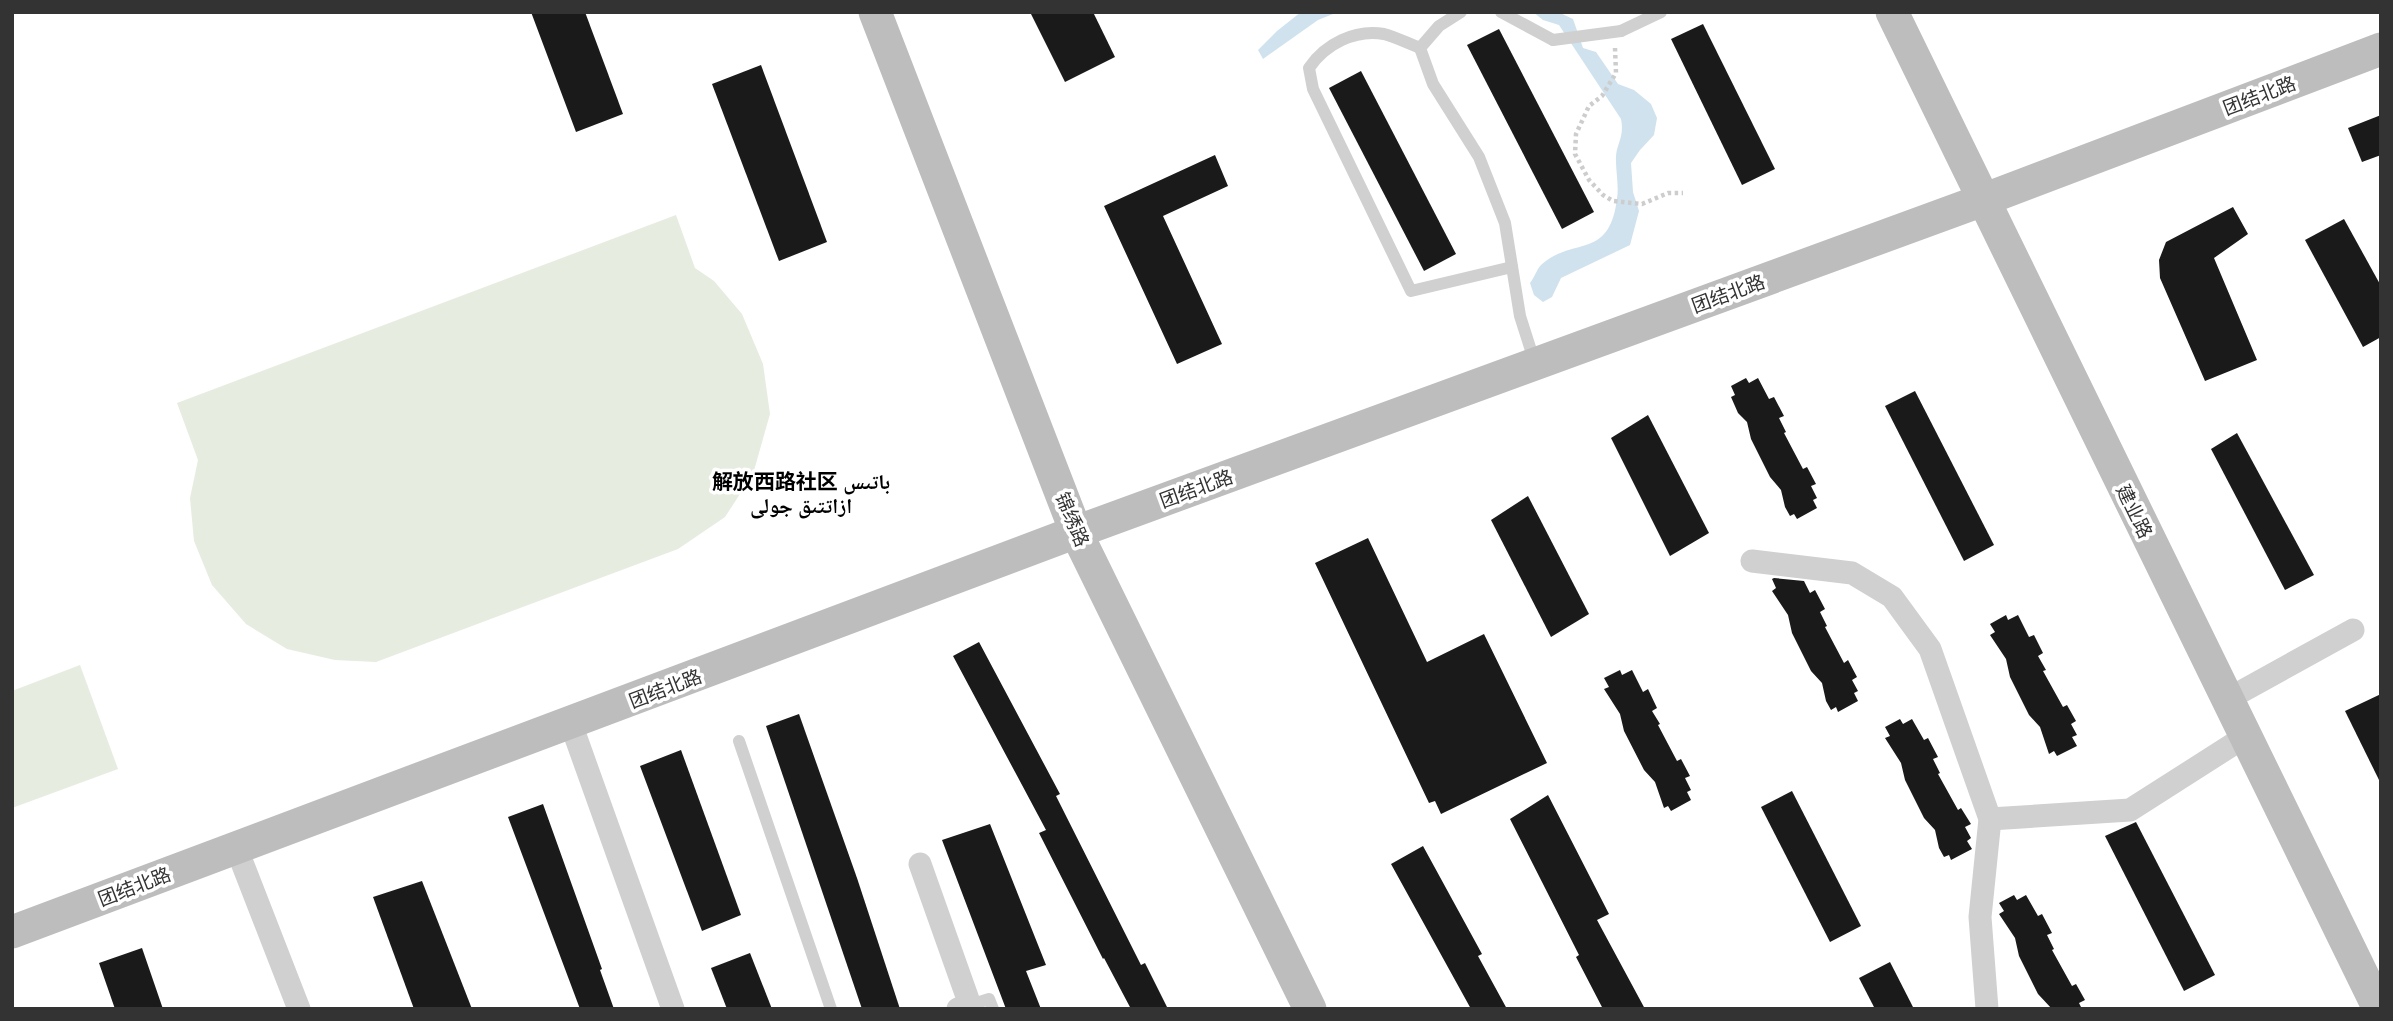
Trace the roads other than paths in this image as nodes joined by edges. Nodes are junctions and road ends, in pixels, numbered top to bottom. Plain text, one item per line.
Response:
1 (875, 12) edge
2 (1461, 12) edge
3 (1501, 12) edge
4 (1892, 12) edge
5 (1659, 13) edge
6 (1420, 48) junction
7 (2381, 49) edge
8 (1983, 200) junction
9 (1512, 267) junction
10 (1535, 364) junction
11 (1076, 532) junction
12 (1752, 562) dead end
13 (2353, 630) dead end
14 (2228, 699) junction
15 (571, 724) junction
16 (2246, 736) junction
17 (738, 741) dead end
18 (1990, 818) junction
19 (236, 847) junction
20 (920, 864) dead end
21 (12, 932) edge
22 (964, 1007) edge
23 (299, 1009) edge
24 (673, 1009) edge
25 (831, 1009) edge
26 (993, 1009) edge
27 (1310, 1009) edge
28 (1987, 1009) edge
29 (2379, 1009) edge

1 - 11 street, 锦绣路
2 - 6 lane
3 - 5 lane, bridge
4 - 8 street, 建业路
6 - 9 lane
6 - 9 lane
7 - 8 street, 团结北路
8 - 10 street, 团结北路
8 - 14 street, 建业路
9 - 10 lane
10 - 11 street, 团结北路
11 - 15 street, 团结北路
11 - 27 street, 锦绣路
12 - 18 street
13 - 14 street
14 - 16 street, 建业路
15 - 19 street, 团结北路
15 - 24 street
16 - 18 street
16 - 29 street, 建业路
17 - 25 lane
18 - 28 street
19 - 21 street, 团结北路
19 - 23 street
20 - 22 street
22 - 26 lane

